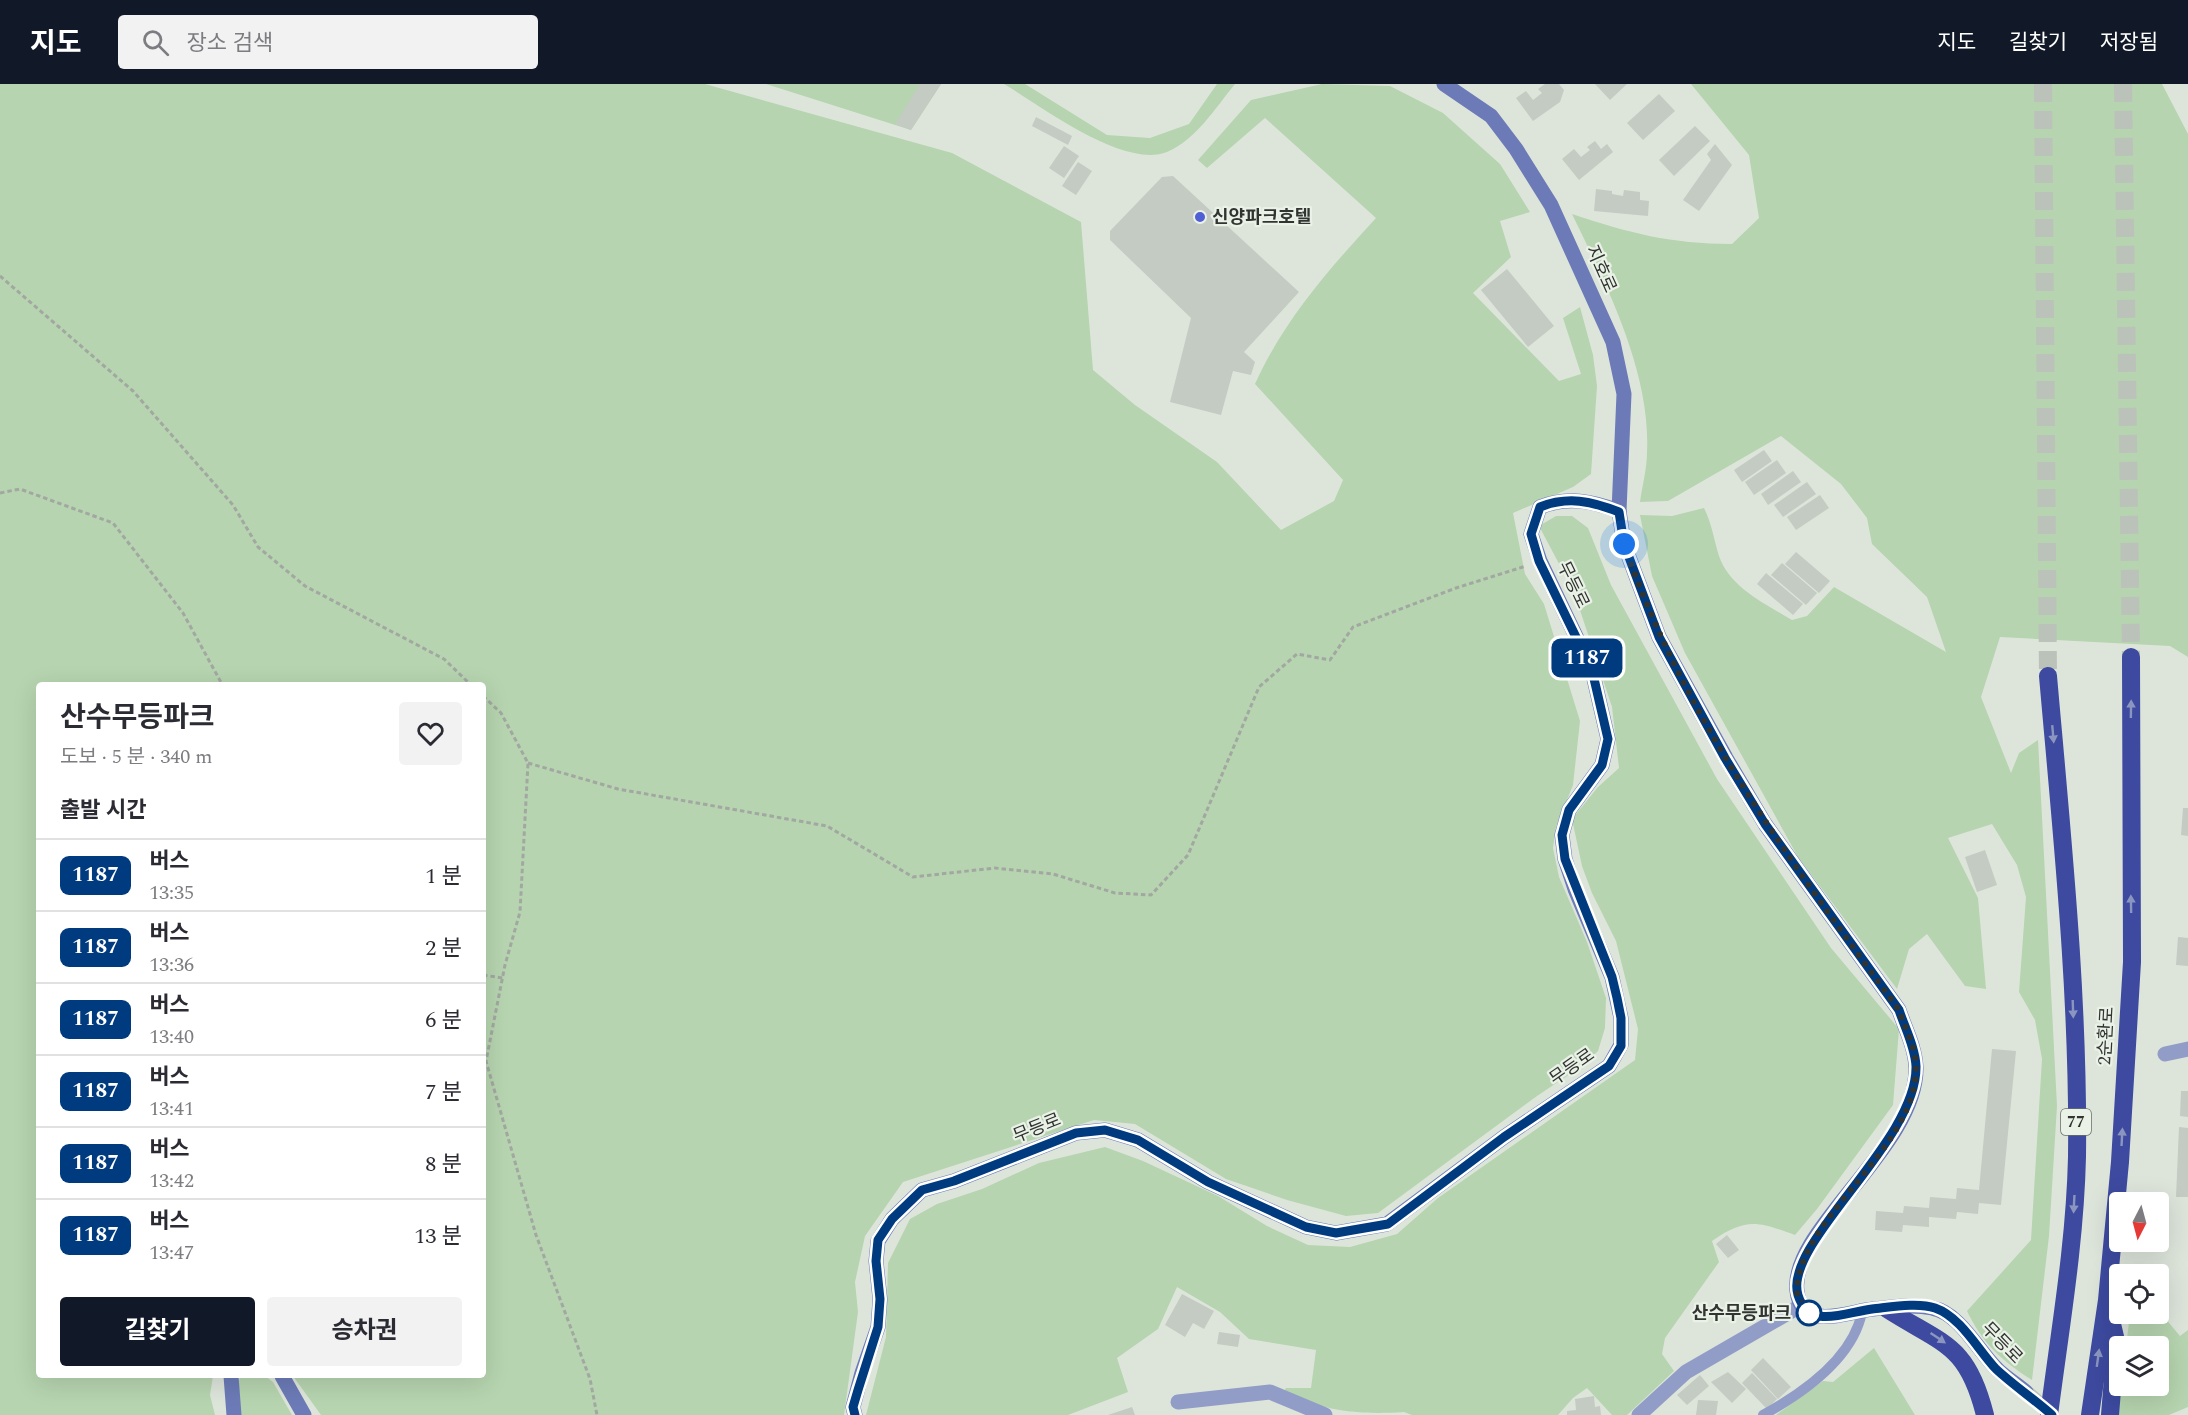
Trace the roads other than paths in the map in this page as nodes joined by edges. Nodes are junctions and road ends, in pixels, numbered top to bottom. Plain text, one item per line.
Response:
1 (1444, 84) edge
2 (1619, 512) junction
3 (2131, 657) tunnel mouth
4 (2048, 676) tunnel mouth
5 (2188, 1049) edge
6 (2165, 1054) dead end
7 (2107, 1300) junction
8 (1802, 1305) junction
9 (1887, 1309) junction
10 (1862, 1312) junction
11 (2054, 1374) junction
12 (231, 1378) edge
13 (283, 1378) edge
14 (2026, 1392) tunnel mouth
15 (1178, 1401) dead end
16 (234, 1415) edge
17 (304, 1415) edge
18 (855, 1415) edge
19 (1324, 1415) edge
20 (1639, 1415) edge
21 (1763, 1415) edge
22 (1985, 1415) edge
23 (2042, 1415) edge
24 (2049, 1415) edge
25 (2090, 1415) edge
26 (2110, 1415) edge

1 - 2 main road, 지호로
2 - 8 main road
2 - 18 main road, 무등로
7 -> 3 highway, 2순환로
4 -> 11 highway, 2순환로 / 77
5 - 6 street
25 -> 7 highway, 2순환로
7 - 26 highway
8 - 10 main road, 무등로
8 - 20 street
9 - 10 main road, 무등로
9 - 14 main road, 무등로
9 -> 22 highway
10 - 21 lane
11 - 23 highway
11 - 24 highway, 2순환로 / 77
12 - 16 main road
13 - 17 main road
15 - 19 street

